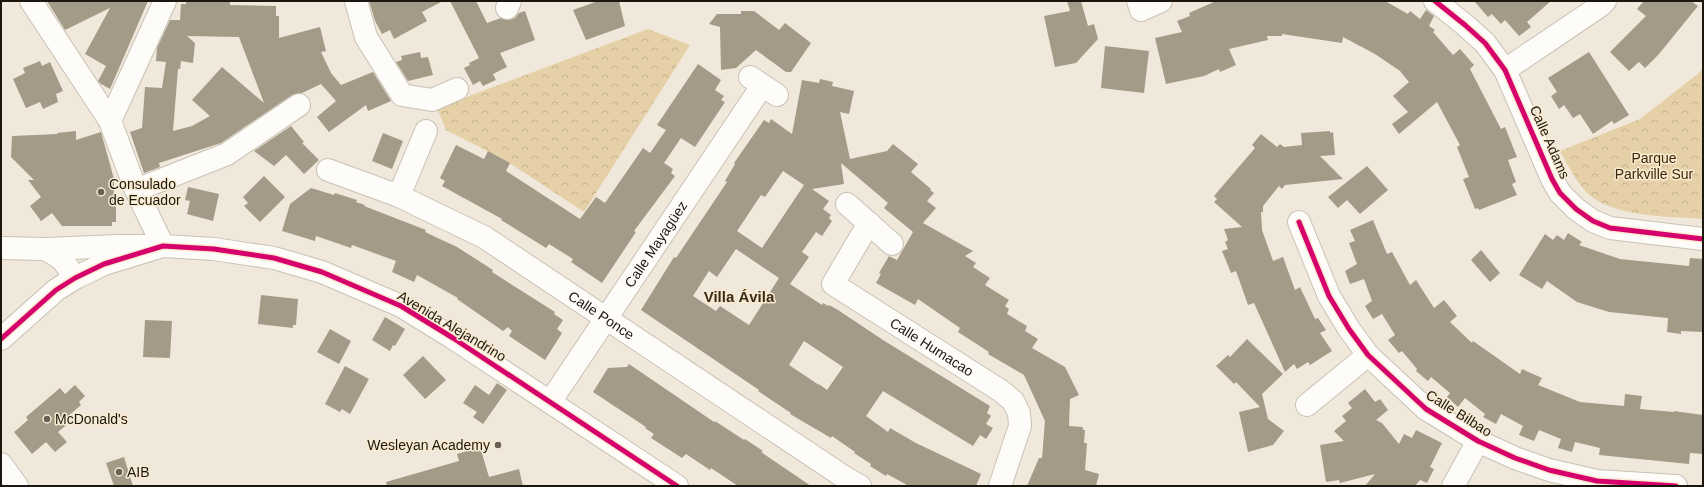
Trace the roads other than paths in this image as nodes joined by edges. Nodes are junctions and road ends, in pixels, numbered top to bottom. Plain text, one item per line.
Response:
1 (31, 1) edge
2 (356, 1) edge
3 (1161, 1) edge
4 (1435, 1) edge
5 (1605, 1) edge
6 (164, 2) edge
7 (1139, 6) edge
8 (1505, 70) junction
9 (763, 86) dead end
10 (457, 88) dead end
11 (299, 105) dead end
12 (110, 121) junction
13 (426, 131) dead end
14 (328, 170) dead end
15 (136, 190) junction
16 (399, 196) junction
17 (847, 204) dead end
18 (1300, 222) dead end
19 (869, 224) junction
20 (1703, 239) edge
21 (892, 244) dead end
22 (163, 246) junction
23 (1, 248) edge
24 (45, 249) junction
25 (75, 278) junction
26 (606, 319) junction
27 (1, 339) edge
28 (1368, 354) junction
29 (550, 402) junction
30 (1307, 405) dead end
31 (1478, 441) junction
32 (1, 464) edge
33 (1596, 484) edge
34 (17, 486) edge
35 (677, 486) edge
36 (860, 486) edge
37 (1000, 486) edge
38 (1453, 486) edge
39 (1676, 486) edge

1 - 12 street
2 - 10 street
3 - 7 street
4 - 8 street, Calle Adams
5 - 8 street
6 - 12 street
8 - 20 street, Calle Adams
9 - 26 street, Calle Mayagüez
11 - 15 street
12 - 15 street
13 - 16 street
14 - 16 street, Calle Ponce
15 - 22 street
16 - 26 street, Calle Ponce
17 - 19 street
18 - 28 street, Calle Bilbao
19 - 21 street
19 - 37 street, Calle Humacao
22 - 24 street
22 - 25 street, Avenida Alejandrino
22 - 29 street, Avenida Alejandrino
23 - 24 street
24 - 25 street
25 - 27 street, Avenida Alejandrino
26 - 29 street, Calle Mayagüez
26 - 36 street, Calle Ponce
28 - 30 street
28 - 31 street, Calle Bilbao
29 - 35 street, Avenida Alejandrino
31 - 33 street, Calle Bilbao
31 - 38 street
32 - 34 street
33 - 39 street, Calle Bilbao

